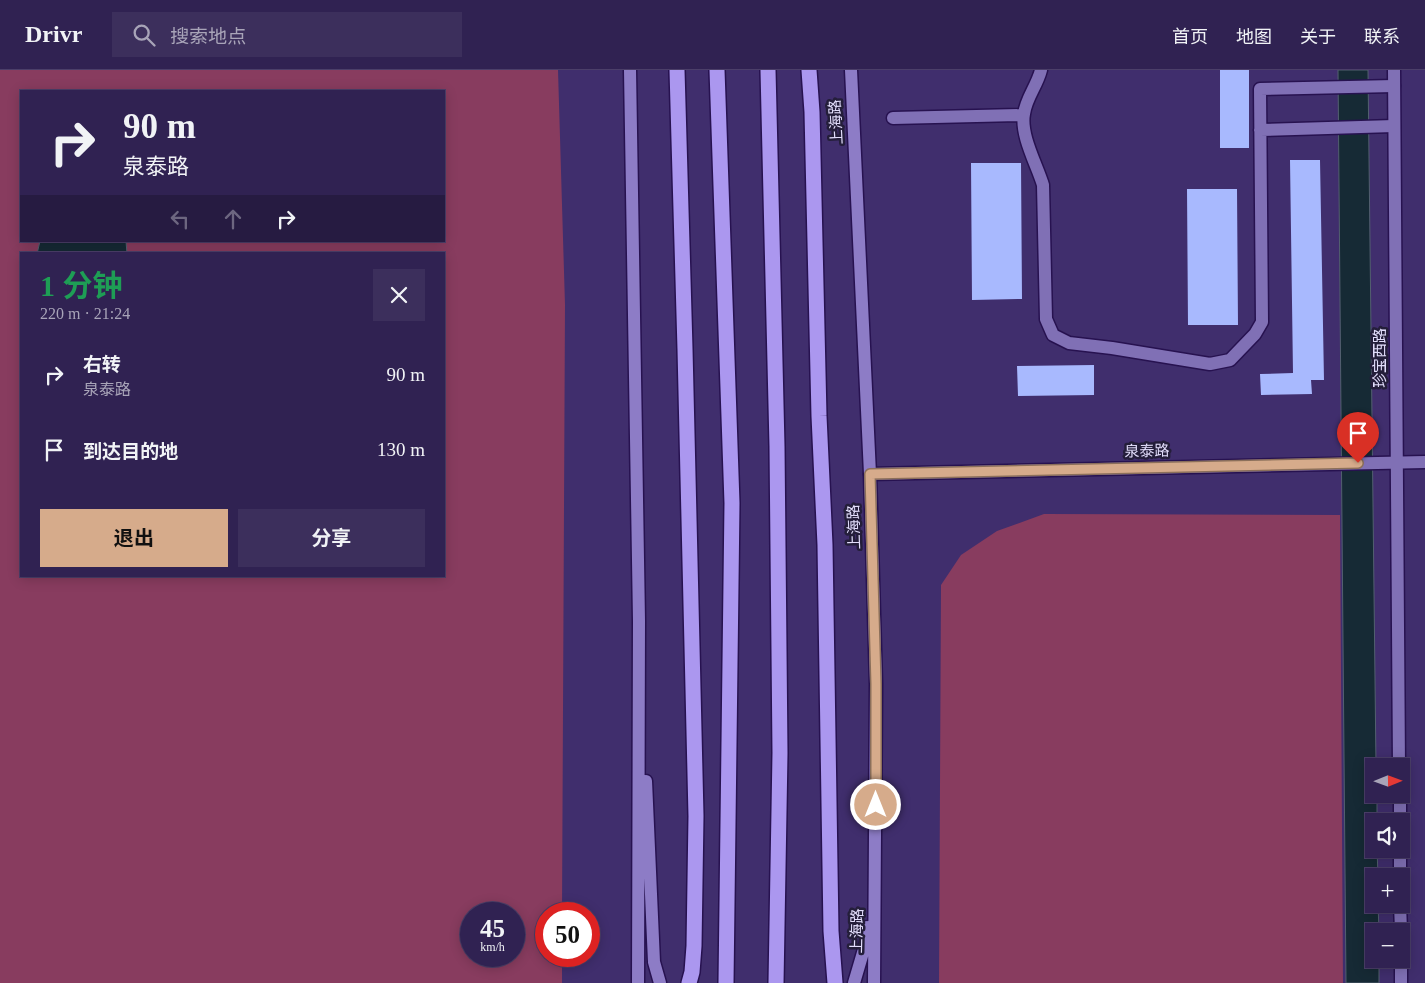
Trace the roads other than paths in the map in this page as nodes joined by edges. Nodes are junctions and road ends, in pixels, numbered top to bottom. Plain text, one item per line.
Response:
1 (630, 70) edge
2 (676, 70) edge
3 (717, 70) edge
4 (768, 70) edge
5 (810, 70) edge
6 (852, 70) edge
7 (1041, 70) edge
8 (1394, 70) edge
9 (1394, 86) junction
10 (1023, 115) junction
11 (893, 118) dead end
12 (1394, 126) junction
13 (1260, 130) junction
14 (1425, 462) edge
15 (1397, 463) junction
16 (870, 474) junction
17 (639, 621) junction
18 (876, 684) junction
19 (1399, 758) edge
20 (1401, 968) edge
21 (638, 983) edge
22 (660, 983) edge
23 (688, 983) edge
24 (726, 983) edge
25 (776, 983) edge
26 (835, 983) edge
27 (854, 983) edge
28 (874, 983) edge
29 (1401, 983) edge

1 - 17 main road
2 - 23 highway
3 - 24 highway
4 - 25 highway
5 - 26 highway
6 - 16 main road, 上海路
7 - 10 street
8 - 9 street, 珍宝西路
9 - 12 street, 珍宝西路
9 - 13 street
10 - 11 street
10 - 13 street
12 - 13 street
12 - 15 street, 珍宝西路
14 - 15 street, 泉泰路
15 - 16 street, 泉泰路
15 - 19 street, 珍宝西路
16 - 18 main road, 上海路
17 - 21 main road
17 - 22 main road
18 - 27 main road
18 - 28 main road, 上海路
20 - 29 street

